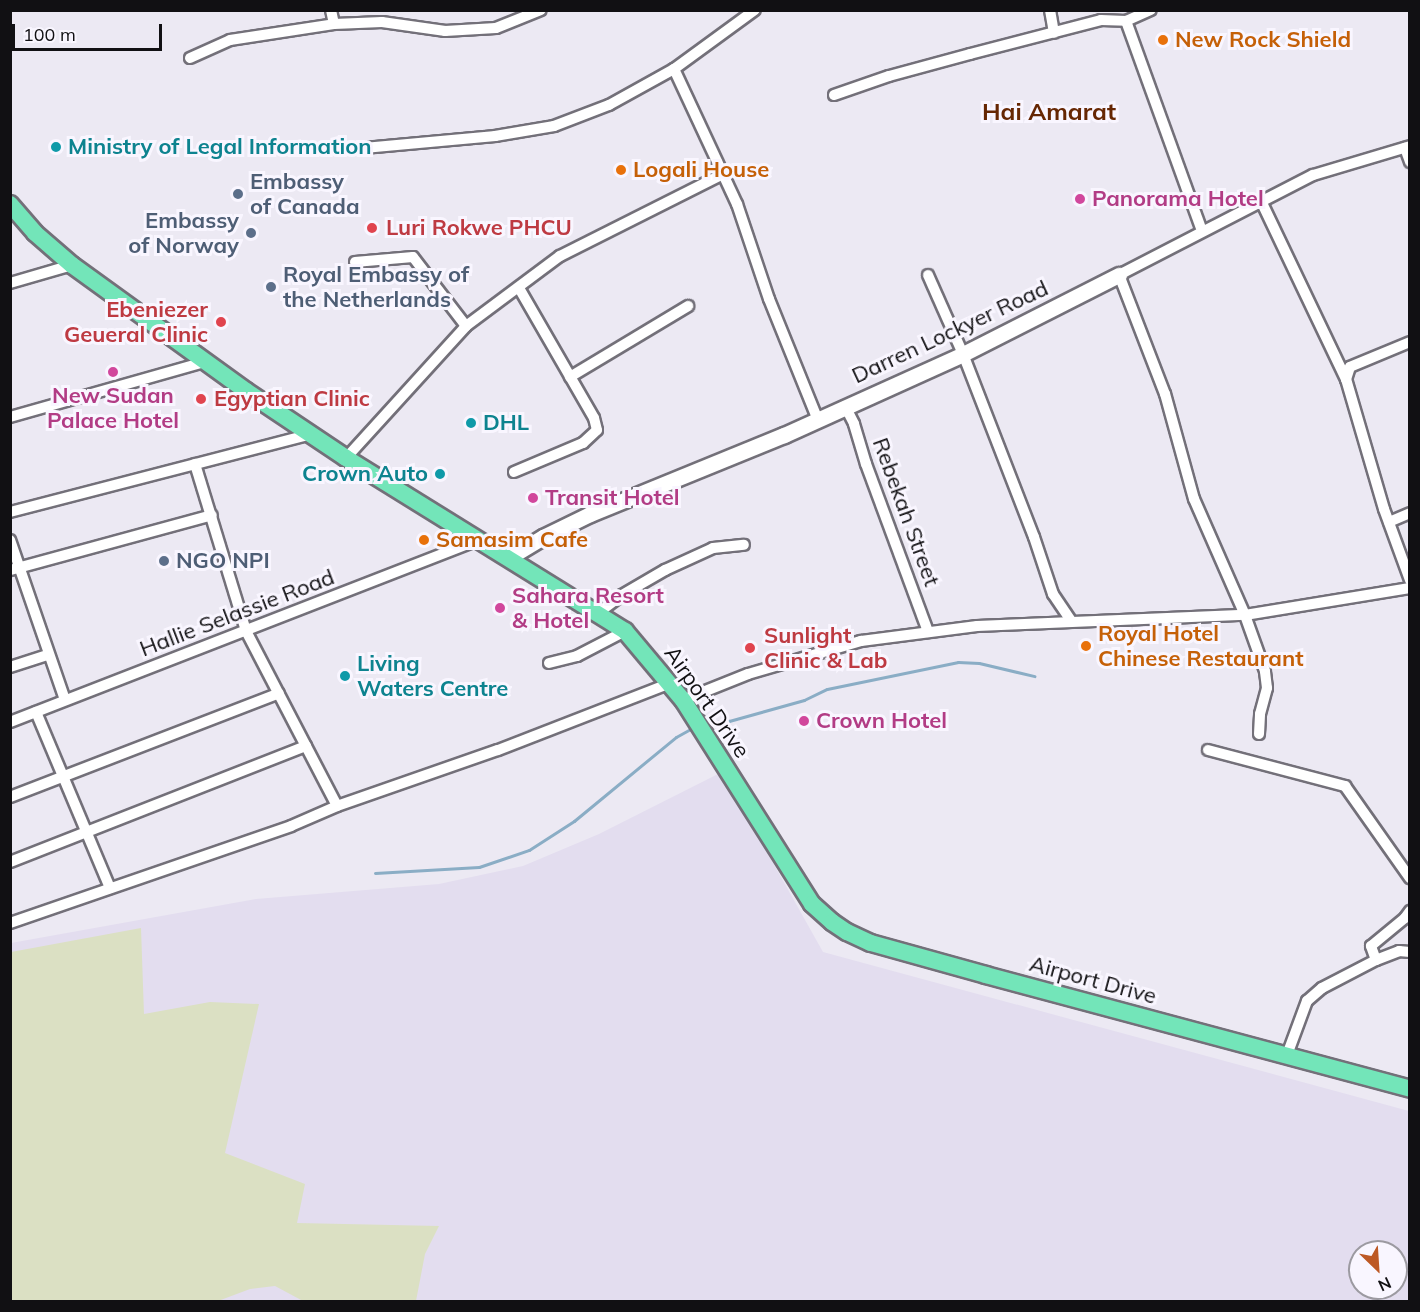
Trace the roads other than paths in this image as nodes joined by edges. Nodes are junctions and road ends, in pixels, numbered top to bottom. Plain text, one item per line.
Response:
1 (331, 10) edge
2 (540, 10) edge
3 (731, 10) edge
4 (755, 10) edge
5 (1050, 10) edge
6 (1151, 10) edge
7 (738, 21) junction
8 (1126, 21) junction
9 (334, 24) junction
10 (1054, 33) junction
11 (189, 58) dead end
12 (674, 69) junction
13 (834, 95) dead end
14 (1407, 147) edge
15 (364, 148) dead end
16 (1410, 162) edge
17 (723, 174) junction
18 (1262, 203) dead end
19 (10, 204) edge
20 (1202, 231) junction
21 (355, 262) dead end
22 (72, 265) junction
23 (928, 275) dead end
24 (1119, 275) junction
25 (10, 283) edge
26 (519, 288) junction
27 (688, 306) dead end
28 (466, 326) junction
29 (1410, 342) edge
30 (963, 354) junction
31 (205, 362) junction
32 (570, 377) junction
33 (1346, 379) junction
34 (845, 406) junction
35 (10, 417) edge
36 (818, 420) junction
37 (310, 434) junction
38 (346, 458) junction
39 (195, 464) junction
40 (514, 472) dead end
41 (10, 512) edge
42 (1410, 513) edge
43 (212, 515) junction
44 (1389, 522) junction
45 (10, 540) edge
46 (478, 540) junction
47 (744, 545) dead end
48 (508, 558) junction
49 (14, 569) edge
50 (1410, 580) edge
51 (1410, 588) edge
52 (598, 613) junction
53 (1245, 615) junction
54 (1071, 621) junction
55 (246, 631) junction
56 (625, 631) junction
57 (928, 632) junction
58 (48, 655) junction
59 (549, 663) dead end
60 (10, 667) edge
61 (671, 683) junction
62 (279, 693) junction
63 (65, 700) junction
64 (683, 700) junction
65 (36, 712) junction
66 (10, 722) edge
67 (1259, 734) dead end
68 (306, 747) junction
69 (1208, 750) dead end
70 (63, 777) junction
71 (10, 797) edge
72 (337, 806) junction
73 (87, 833) junction
74 (10, 862) edge
75 (1410, 878) edge
76 (110, 888) junction
77 (1410, 911) edge
78 (10, 922) edge
79 (1410, 952) edge
80 (1376, 960) junction
81 (1287, 1055) junction
82 (1410, 1089) edge

1 - 9 street
2 - 9 street
3 - 7 street
4 - 7 street
5 - 10 street
6 - 8 street
7 - 12 street
8 - 10 street
8 - 20 street
9 - 11 street
10 - 13 street
12 - 15 street
12 - 17 street
14 - 16 street
14 - 20 street, Darren Lockyer Road
17 - 26 street
17 - 36 street
18 - 33 street
19 - 22 main road, Airport Drive
20 - 24 street, Darren Lockyer Road
21 - 28 street
22 - 25 street
22 - 31 main road, Airport Drive
23 - 30 street
24 - 30 street, Darren Lockyer Road
24 - 53 street
26 - 28 street
26 - 32 street
27 - 32 street
28 - 38 street
29 - 33 street
30 - 34 street, Darren Lockyer Road
30 - 54 street
31 - 35 street
31 - 37 main road, Airport Drive
32 - 40 street
33 - 44 street
34 - 36 street, Darren Lockyer Road
34 - 57 street, Rebekah Street
36 - 48 street, Darren Lockyer Road
37 - 38 main road, Airport Drive
37 - 39 street
38 - 46 main road, Airport Drive
39 - 41 street
39 - 43 street
42 - 44 street
43 - 49 street
43 - 55 street
44 - 50 street
45 - 49 street
46 - 48 main road, Airport Drive
46 - 55 street, Hallie Selassie Road
47 - 52 street
48 - 52 main road, Airport Drive
49 - 58 street
51 - 53 street
52 - 56 main road, Airport Drive
53 - 54 street
53 - 67 street
54 - 57 street
55 - 62 street
55 - 63 street, Hallie Selassie Road
56 - 59 street
56 - 61 main road, Airport Drive
57 - 64 street
58 - 60 street
58 - 63 street
61 - 64 main road, Airport Drive
61 - 72 street
62 - 68 street
62 - 70 street
63 - 65 street, Hallie Selassie Road
64 - 81 main road, Airport Drive
65 - 66 street, Hallie Selassie Road
65 - 70 street
68 - 72 street
68 - 73 street
69 - 75 street
70 - 71 street
70 - 73 street
72 - 76 street
73 - 74 street
73 - 76 street
76 - 78 street
77 - 80 street
79 - 80 street
80 - 81 street
81 - 82 main road, Airport Drive

